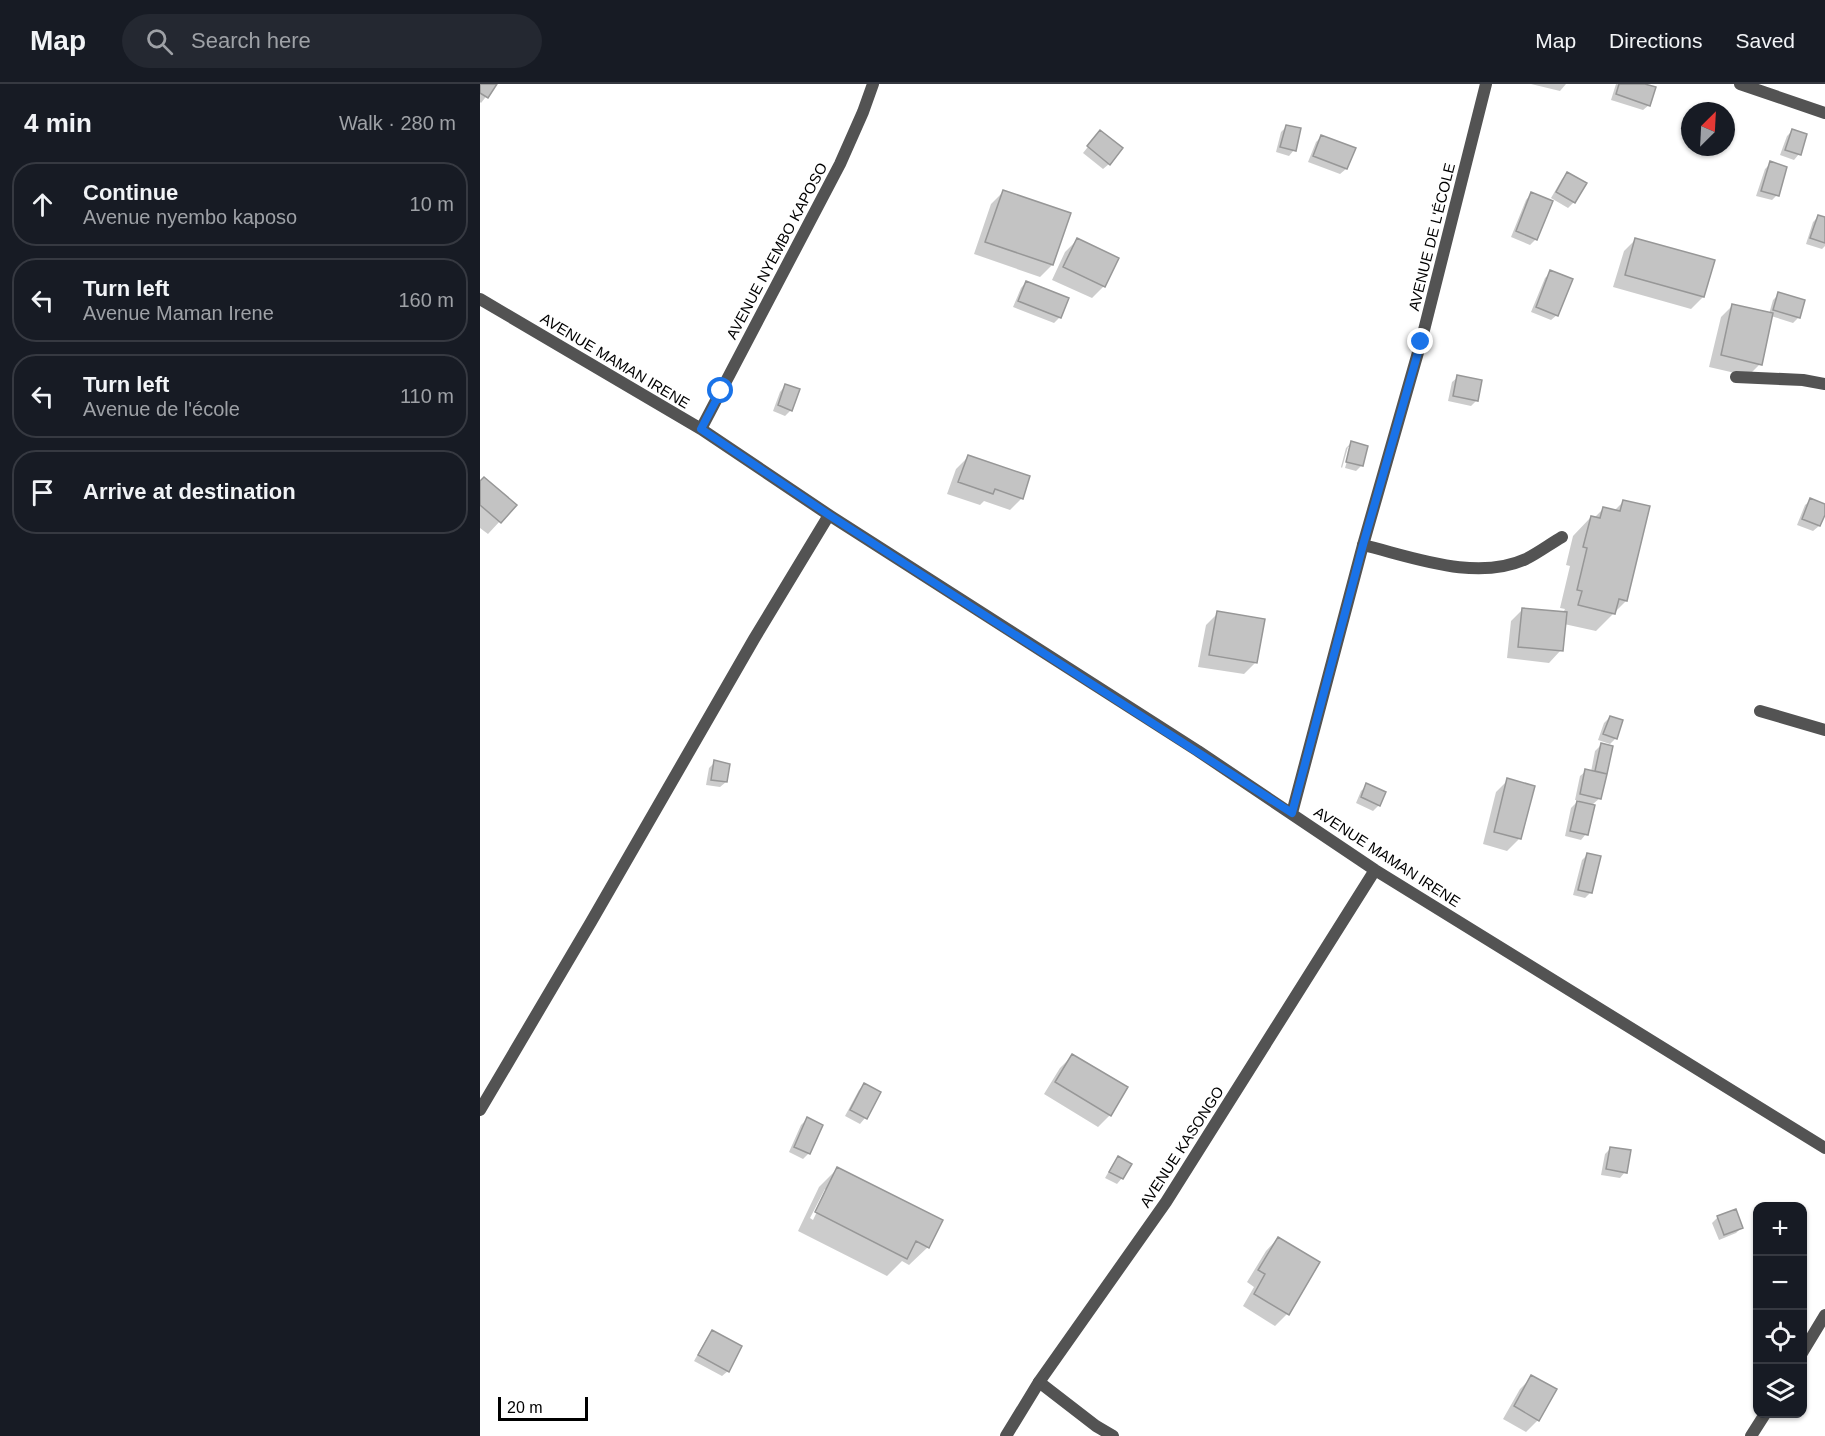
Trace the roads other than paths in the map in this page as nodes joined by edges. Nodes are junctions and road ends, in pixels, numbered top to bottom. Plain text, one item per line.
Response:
1 (873, 84) edge
2 (1486, 84) edge
3 (1740, 84) edge
4 (1825, 112) edge
5 (480, 298) edge
6 (1736, 377) dead end
7 (1825, 384) edge
8 (701, 429) junction
9 (829, 515) junction
10 (1562, 537) dead end
11 (1363, 545) junction
12 (1760, 711) dead end
13 (1825, 730) edge
14 (1292, 813) junction
15 (1375, 870) junction
16 (480, 1110) edge
17 (1824, 1144) edge
18 (1825, 1315) edge
19 (1807, 1346) edge
20 (1039, 1382) junction
21 (1762, 1418) edge
22 (1006, 1436) edge
23 (1113, 1436) edge
24 (1751, 1436) edge

1 - 8 street, AVENUE NYEMBO KAPOSO
2 - 11 street, AVENUE DE L'ÉCOLE
3 - 4 street
5 - 8 street, AVENUE MAMAN IRENE
6 - 7 street
8 - 9 street, AVENUE MAMAN IRENE
9 - 14 street, AVENUE MAMAN IRENE
9 - 16 street
10 - 11 street
11 - 14 street, AVENUE DE L'ÉCOLE
12 - 13 street
14 - 15 street, AVENUE MAMAN IRENE
15 - 17 street, AVENUE MAMAN IRENE
15 - 20 street, AVENUE KASONGO
18 - 19 street
20 - 22 street, AVENUE KASONGO
20 - 23 street
21 - 24 street

